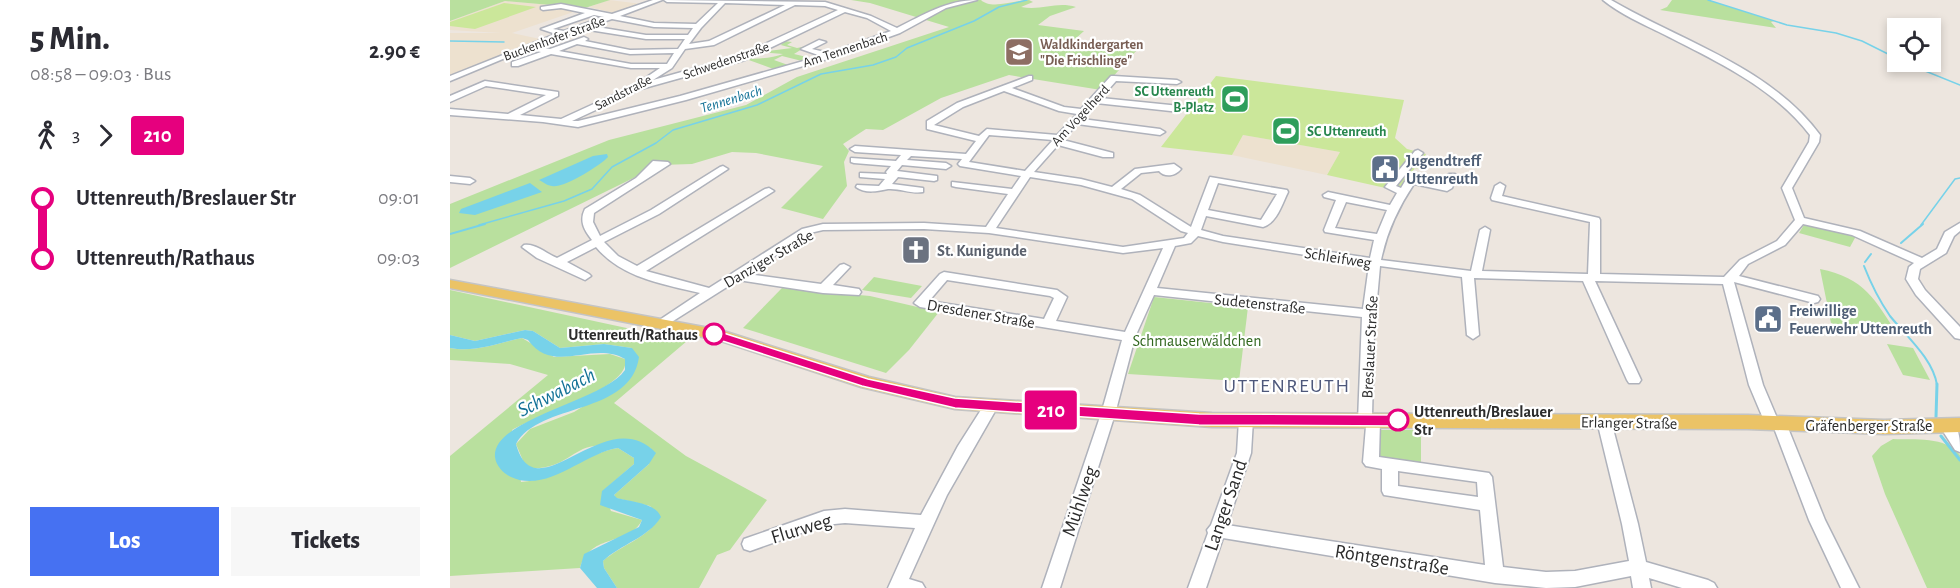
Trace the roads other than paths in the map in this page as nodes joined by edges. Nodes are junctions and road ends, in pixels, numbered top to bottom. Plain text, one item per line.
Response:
1 (659, 0) edge
2 (667, 0) edge
3 (974, 0) edge
4 (1606, 0) edge
5 (724, 1) edge
6 (796, 2) junction
7 (561, 6) dead end
8 (844, 9) junction
9 (596, 11) junction
10 (613, 16) junction
11 (583, 26) junction
12 (698, 26) junction
13 (897, 32) junction
14 (564, 33) junction
15 (591, 36) dead end
16 (691, 38) junction
17 (577, 42) junction
18 (822, 42) dead end
19 (526, 47) junction
20 (683, 49) junction
21 (549, 51) junction
22 (828, 56) junction
23 (515, 64) dead end
24 (669, 66) junction
25 (1029, 78) dead end
26 (450, 79) edge
27 (1177, 82) dead end
28 (638, 87) junction
29 (1005, 88) junction
30 (713, 89) junction
31 (450, 99) edge
32 (721, 100) dead end
33 (1096, 100) junction
34 (1180, 109) dead end
35 (450, 112) edge
36 (1084, 112) junction
37 (509, 116) junction
38 (1076, 121) junction
39 (562, 122) junction
40 (1160, 132) dead end
41 (981, 139) junction
42 (1058, 140) junction
43 (855, 149) dead end
44 (908, 153) junction
45 (1418, 153) dead end
46 (1110, 155) dead end
47 (854, 160) dead end
48 (965, 160) junction
49 (946, 166) dead end
50 (1165, 168) dead end
51 (723, 169) dead end
52 (896, 169) junction
53 (1028, 173) junction
54 (863, 174) dead end
55 (1452, 177) dead end
56 (934, 178) dead end
57 (450, 179) edge
58 (640, 180) dead end
59 (470, 181) dead end
60 (956, 184) dead end
61 (885, 186) junction
62 (1500, 186) dead end
63 (861, 187) dead end
64 (919, 190) dead end
65 (1114, 190) junction
66 (769, 191) dead end
67 (1014, 192) junction
68 (1403, 192) junction
69 (1328, 195) dead end
70 (1342, 198) junction
71 (1390, 208) junction
72 (1202, 212) junction
73 (1800, 220) junction
74 (1960, 226) edge
75 (989, 230) junction
76 (1485, 230) dead end
77 (1195, 232) junction
78 (1380, 238) junction
79 (597, 241) junction
80 (1170, 245) junction
81 (528, 247) dead end
82 (558, 262) junction
83 (1374, 262) junction
84 (1921, 262) junction
85 (844, 267) dead end
86 (636, 272) junction
87 (1472, 274) junction
88 (585, 276) dead end
89 (735, 276) junction
90 (1591, 278) junction
91 (1729, 279) junction
92 (450, 284) edge
93 (823, 289) junction
94 (1149, 291) junction
95 (709, 292) junction
96 (855, 292) dead end
97 (1814, 299) dead end
98 (1370, 314) junction
99 (662, 324) junction
100 (1048, 324) junction
101 (1473, 335) dead end
102 (1960, 335) edge
103 (1129, 337) junction
104 (1634, 380) dead end
105 (991, 406) junction
106 (1108, 414) junction
107 (1246, 420) junction
108 (1369, 421) junction
109 (1604, 421) junction
110 (1775, 423) junction
111 (1953, 425) edge
112 (1960, 446) edge
113 (1390, 465) junction
114 (1487, 505) junction
115 (924, 522) junction
116 (1215, 530) junction
117 (750, 544) dead end
118 (1637, 567) junction
119 (1495, 575) junction
120 (898, 587) edge
121 (916, 588) edge
122 (1051, 588) edge
123 (1197, 588) edge
124 (1642, 588) edge
125 (1708, 588) edge
126 (1850, 588) edge

1 - 10 street, Buckenhofer Straße
2 - 5 street
3 - 13 street, Am Tennenbach
4 - 73 street
5 - 6 street
5 - 12 street, Sandstraße
6 - 8 street
6 - 20 street
7 - 9 street
8 - 13 street
8 - 28 street, Schwedenstraße
9 - 10 street
9 - 14 street
10 - 11 street, Buckenhofer Straße
10 - 12 street
11 - 14 street, Buckenhofer Straße
11 - 16 street
12 - 16 street, Sandstraße
13 - 22 street, Am Tennenbach
14 - 19 street, Buckenhofer Straße
15 - 17 street
16 - 20 street, Sandstraße
17 - 20 street
17 - 21 street
18 - 22 street
19 - 21 street
19 - 26 street, Buckenhofer Straße
20 - 24 street, Sandstraße
21 - 23 street
21 - 24 street
22 - 30 street, Am Tennenbach
24 - 28 street, Sandstraße
25 - 29 street
27 - 33 street, Am Vogelherd
28 - 39 street, Sandstraße
29 - 36 street
29 - 41 street
30 - 32 street
30 - 39 street, Am Tennenbach
31 - 37 street
33 - 34 street
33 - 36 street, Am Vogelherd
35 - 37 street, Am Tennenbach
36 - 38 street, Am Vogelherd
37 - 39 street, Am Tennenbach
38 - 40 street
38 - 42 street, Am Vogelherd
41 - 42 street
41 - 48 street
42 - 46 street
42 - 53 street, Am Vogelherd
43 - 44 street, Schleifweg
44 - 48 street, Schleifweg
44 - 52 street
45 - 68 street
47 - 52 street
48 - 53 street, Schleifweg
49 - 52 street
50 - 65 street
51 - 79 street
52 - 54 street
52 - 56 street
52 - 61 street
53 - 65 street, Schleifweg
53 - 67 street, Am Vogelherd
55 - 68 street
57 - 59 street
58 - 79 street
60 - 67 street
61 - 63 street
61 - 64 street
62 - 90 street
65 - 77 street, Schleifweg
66 - 86 street
67 - 75 street, Am Vogelherd
68 - 71 street, Breslauer Straße
69 - 70 street
70 - 71 street
70 - 78 street
71 - 78 street, Breslauer Straße
72 - 72 street
72 - 77 street
73 - 84 street
73 - 91 street
74 - 84 street
75 - 80 street, Danziger Straße
75 - 89 street, Danziger Straße
76 - 87 street
77 - 80 street
77 - 83 street, Schleifweg
78 - 83 street, Breslauer Straße
79 - 82 street
79 - 86 street
80 - 94 street, Mühlweg
81 - 82 street
82 - 88 street
83 - 87 street, Schleifweg
83 - 98 street, Breslauer Straße
84 - 102 street
85 - 93 street
86 - 95 street
87 - 90 street, Schleifweg
87 - 101 street
89 - 93 street
89 - 95 street, Danziger Straße
90 - 91 street, Schleifweg
90 - 104 street
91 - 97 street, Schleifweg
91 - 110 street
92 - 99 main road
93 - 96 street
94 - 98 street, Sudetenstraße
94 - 103 street, Mühlweg
95 - 99 street, Danziger Straße
98 - 108 street, Breslauer Straße
99 - 105 main road, Erlanger Straße
100 - 100 street, Dresdener Straße
100 - 103 street, Dresdener Straße
103 - 106 street, Mühlweg
105 - 106 main road, Erlanger Straße
105 - 115 street
106 - 107 main road, Erlanger Straße
106 - 122 street, Mühlweg
107 - 108 main road, Erlanger Straße
107 - 116 street, Langer Sand
108 - 109 main road, Erlanger Straße
108 - 113 street, Breslauer Straße
109 - 110 main road, Erlanger Straße
109 - 118 street
110 - 111 main road, Gräfenberger Straße
110 - 126 street
111 - 112 street
113 - 114 street
113 - 114 street
114 - 119 street
115 - 117 street, Flurweg
115 - 120 street
116 - 119 street, Röntgenstraße
116 - 123 street, Langer Sand
118 - 119 street, Röntgenstraße
118 - 124 street
118 - 125 street, Röntgenstraße
120 - 121 street

